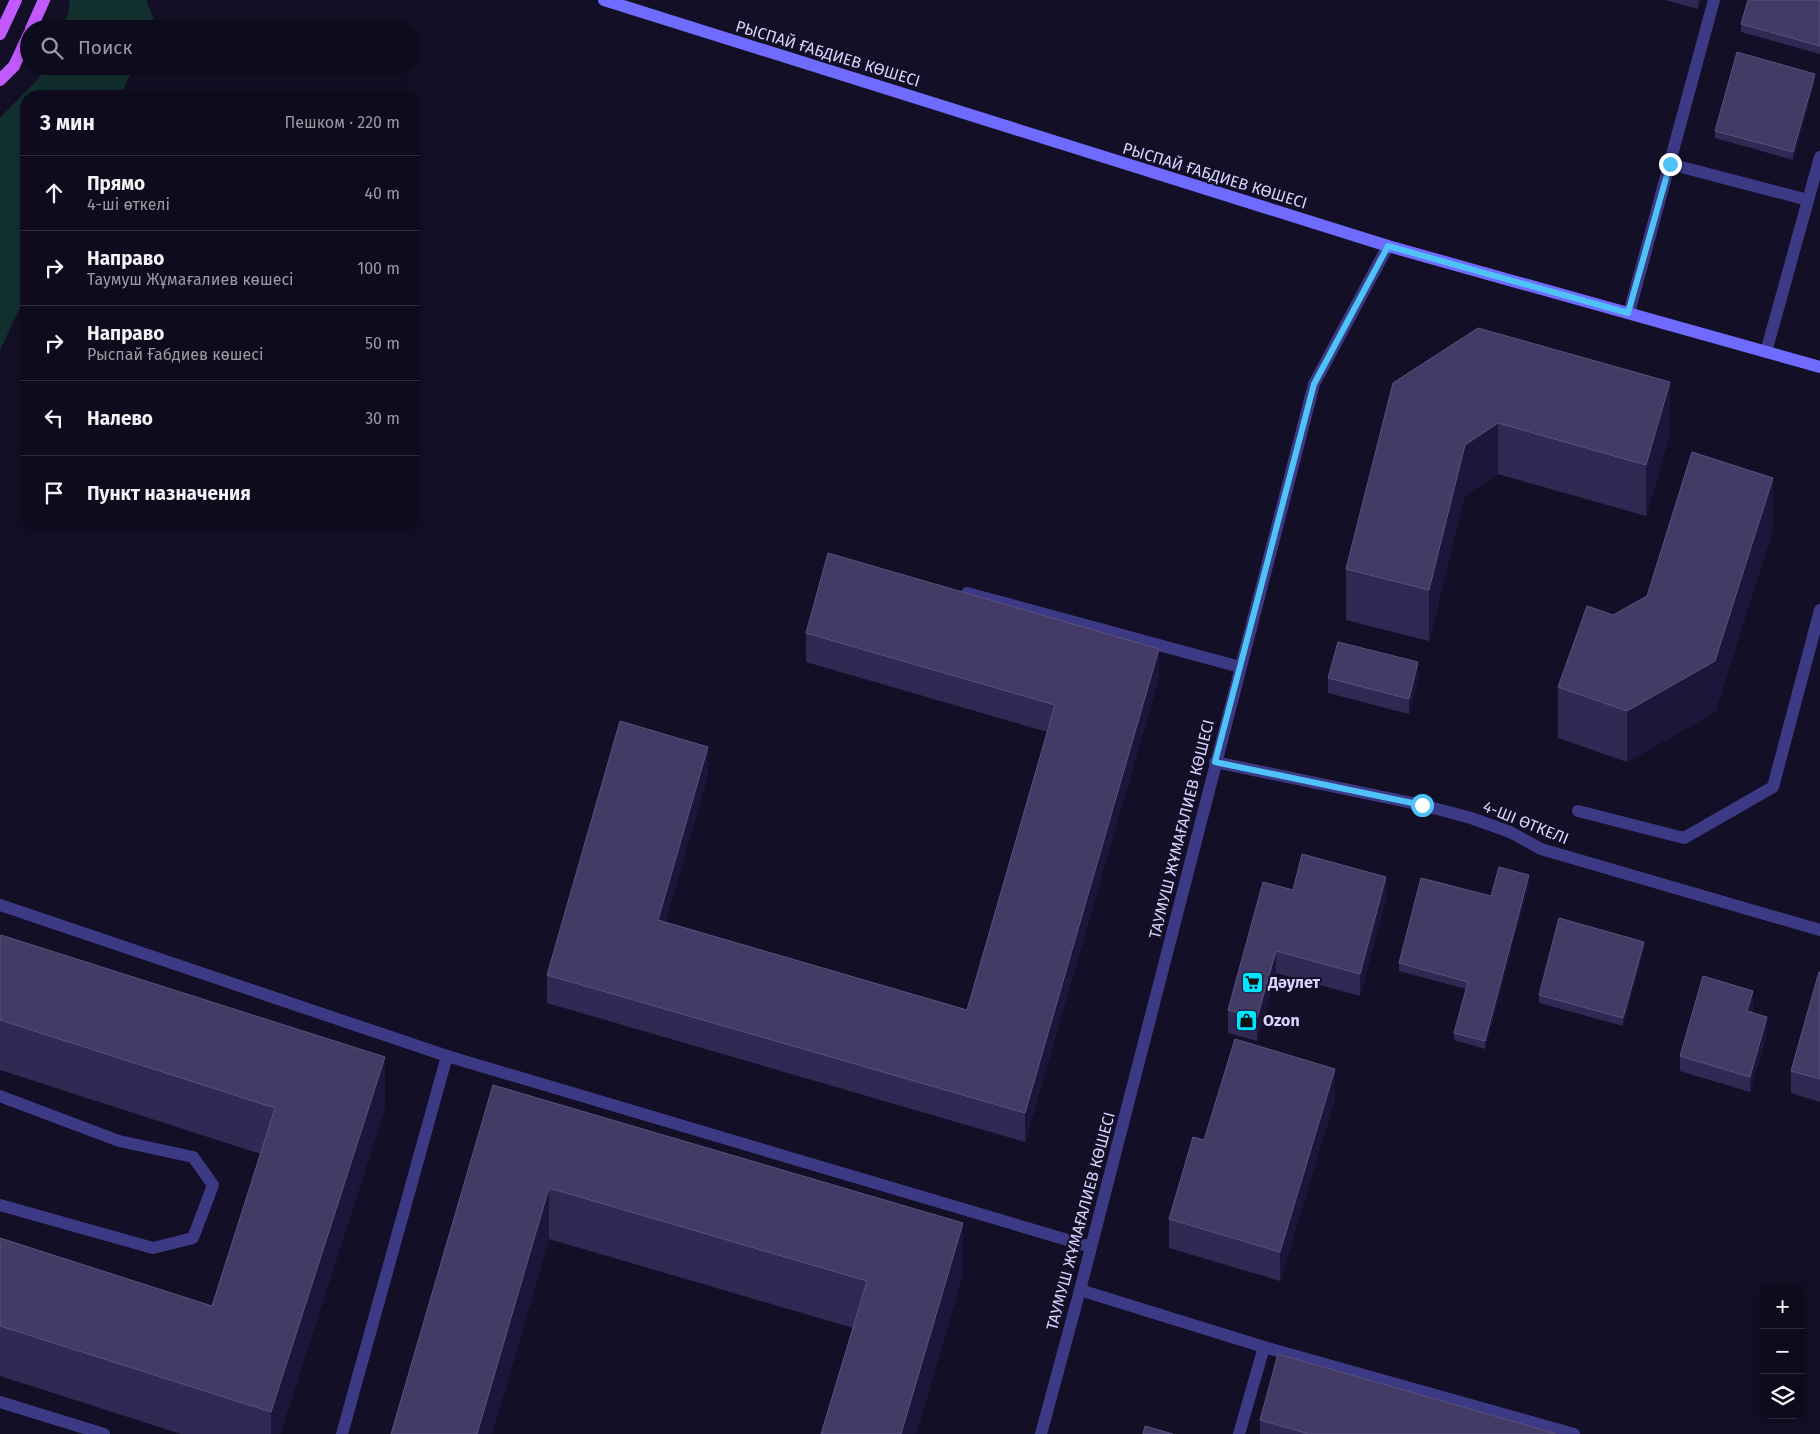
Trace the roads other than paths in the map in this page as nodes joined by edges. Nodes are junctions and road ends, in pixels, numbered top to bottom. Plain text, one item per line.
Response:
1 (16, 0) edge
2 (44, 0) edge
3 (604, 0) edge
4 (1714, 0) edge
5 (35, 20) edge
6 (0, 34) edge
7 (20, 53) edge
8 (0, 80) edge
9 (1820, 158) edge
10 (1670, 164) junction
11 (1808, 200) junction
12 (1388, 246) junction
13 (1628, 313) junction
14 (1766, 352) junction
15 (1820, 367) edge
16 (956, 590) edge
17 (1820, 610) edge
18 (1240, 667) junction
19 (1215, 762) junction
20 (1578, 811) dead end
21 (0, 906) edge
22 (1820, 930) edge
23 (447, 1056) junction
24 (0, 1096) edge
25 (0, 1205) edge
26 (1091, 1247) junction
27 (1080, 1290) junction
28 (1264, 1347) junction
29 (0, 1402) edge
30 (104, 1434) edge
31 (342, 1434) edge
32 (1041, 1434) edge
33 (1238, 1434) edge
34 (1574, 1434) edge

1 - 6 main road
2 - 5 main road
3 - 12 street, РЫСПАЙ ҒАБДИЕВ КӨШЕСІ
4 - 10 street
7 - 8 main road
9 - 11 street
10 - 11 street
10 - 13 street
11 - 14 street
12 - 13 street, РЫСПАЙ ҒАБДИЕВ КӨШЕСІ
12 - 18 street, ТАУМУШ ЖҰМАҒАЛИЕВ КӨШЕСІ
13 - 14 street, РЫСПАЙ ҒАБДИЕВ КӨШЕСІ
14 - 15 street, РЫСПАЙ ҒАБДИЕВ КӨШЕСІ
16 - 18 street
17 - 20 street
18 - 19 street, ТАУМУШ ЖҰМАҒАЛИЕВ КӨШЕСІ
19 - 22 street, 4-ШІ ӨТКЕЛІ
19 - 26 street, ТАУМУШ ЖҰМАҒАЛИЕВ КӨШЕСІ
21 - 23 street
23 - 26 street
23 - 31 street
24 - 25 street
26 - 27 street, ТАУМУШ ЖҰМАҒАЛИЕВ КӨШЕСІ
27 - 28 street
27 - 32 street, ТАУМУШ ЖҰМАҒАЛИЕВ КӨШЕСІ
28 - 33 street
28 - 34 street
29 - 30 street

